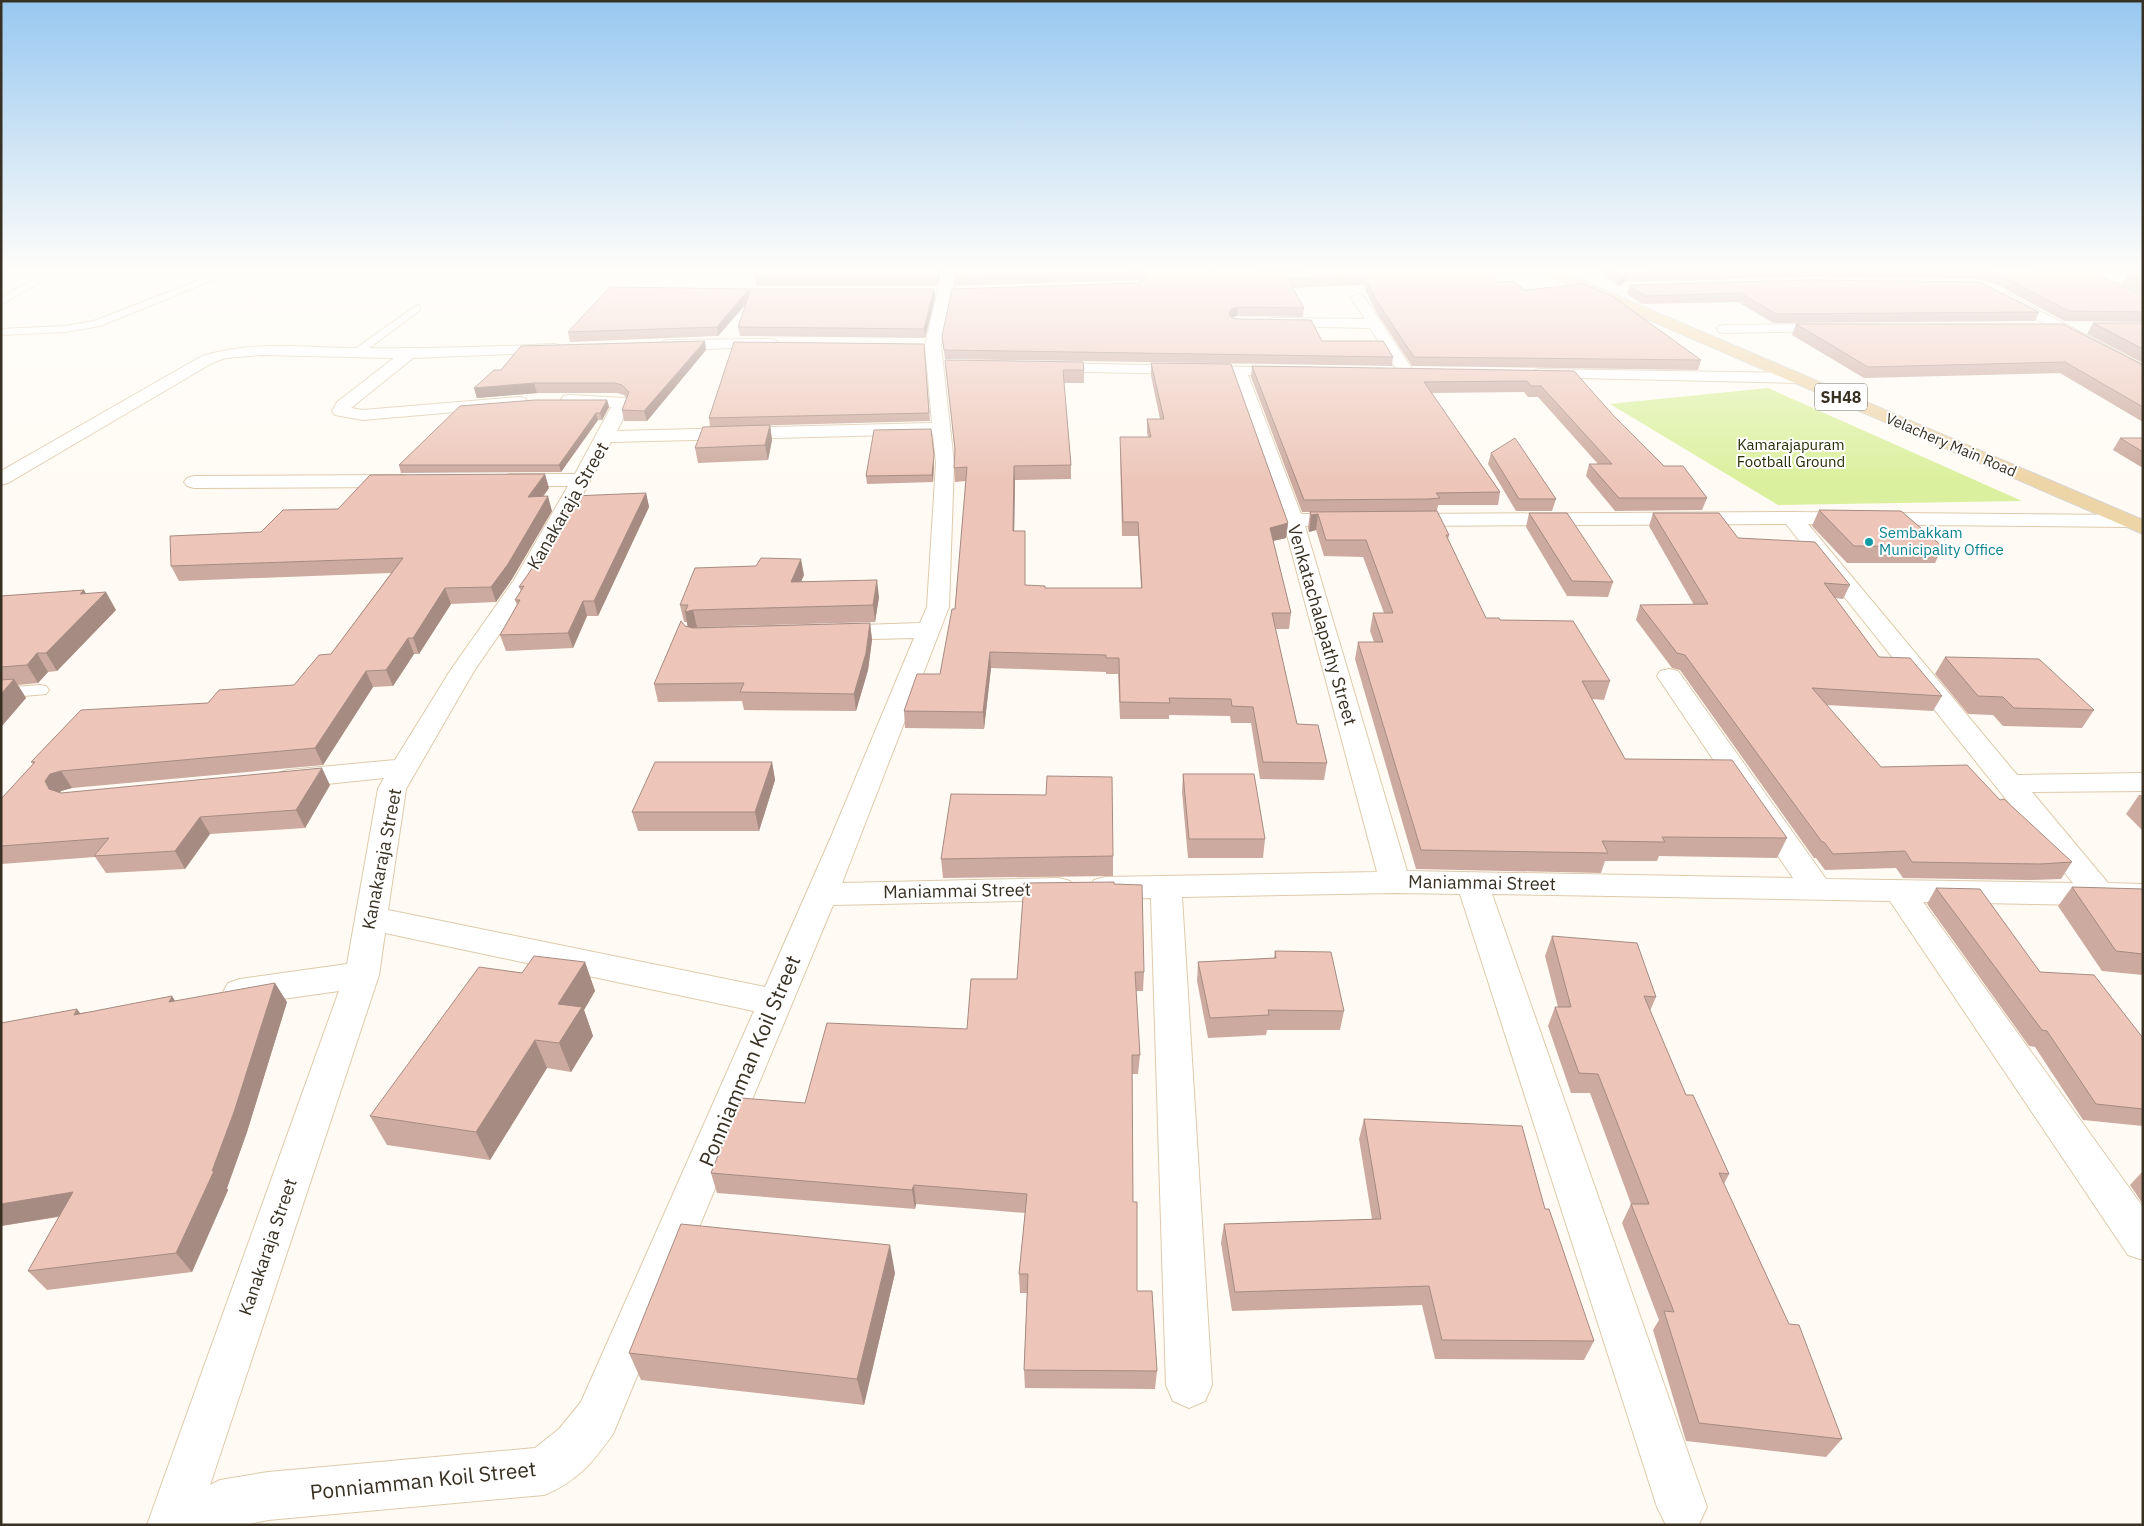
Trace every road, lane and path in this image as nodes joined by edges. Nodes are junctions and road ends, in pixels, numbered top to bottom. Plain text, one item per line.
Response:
1 (376, 338) edge
2 (937, 338) edge
3 (1384, 338) edge
4 (1705, 338) edge
5 (1744, 338) edge
6 (2081, 338) edge
7 (788, 344) edge
8 (1760, 345) dead end
9 (656, 346) edge
10 (566, 349) edge
11 (411, 352) junction
12 (356, 353) junction
13 (1033, 368) edge
14 (1238, 371) junction
15 (1307, 371) edge
16 (1386, 372) edge
17 (1406, 372) junction
18 (1426, 372) edge
19 (2143, 372) edge
20 (1523, 374) edge
21 (1797, 378) junction
22 (537, 400) edge
23 (556, 400) edge
24 (941, 428) junction
25 (604, 437) junction
26 (1, 479) edge
27 (491, 480) edge
28 (581, 480) junction
29 (422, 481) edge
30 (194, 482) dead end
31 (1792, 518) junction
32 (1293, 520) junction
33 (2135, 524) edge
34 (929, 630) junction
35 (813, 633) edge
36 (1669, 676) dead end
37 (40, 690) dead end
38 (1, 694) edge
39 (404, 768) junction
40 (267, 781) edge
41 (2143, 782) edge
42 (2009, 784) junction
43 (1395, 882) junction
44 (1472, 883) junction
45 (1166, 887) junction
46 (1817, 888) junction
47 (1898, 890) junction
48 (2098, 893) junction
49 (821, 894) junction
50 (2143, 895) edge
51 (370, 918) junction
52 (362, 975) junction
53 (206, 997) edge
54 (775, 1002) junction
55 (2143, 1241) edge
56 (1189, 1386) dead end
57 (1682, 1507) dead end
58 (172, 1525) edge
59 (180, 1525) edge

1 - 12 lane
2 - 24 street, Ponniamman Koil Street
3 - 17 street
4 - 21 main road, Velachery Main Road / SH48
5 - 8 main road
6 - 19 street
7 - 9 street
10 - 11 street
11 - 12 street
11 - 22 street
12 - 26 street
13 - 14 street
14 - 15 street
14 - 32 street, Venkatachalapathy Street
16 - 17 street
17 - 18 street
20 - 21 street
21 - 33 main road, Velachery Main Road / SH48
23 - 25 street
24 - 25 street, Kanakaraja Street
24 - 34 street, Ponniamman Koil Street
25 - 28 street, Kanakaraja Street
27 - 28 street
28 - 39 street, Kanakaraja Street
29 - 30 street
31 - 32 street
31 - 33 street
31 - 42 street
32 - 43 street, Venkatachalapathy Street
34 - 35 street
34 - 49 street, Ponniamman Koil Street
36 - 46 street
37 - 38 lane
39 - 40 street
39 - 51 street, Kanakaraja Street
41 - 42 street
42 - 48 street
43 - 44 street, Maniammai Street
43 - 45 street, Maniammai Street
44 - 46 street, Maniammai Street
44 - 57 street
45 - 49 street, Maniammai Street
45 - 56 street
46 - 47 street, Maniammai Street
47 - 48 street, Maniammai Street
47 - 55 street
48 - 50 street, Maniammai Street
49 - 54 street, Ponniamman Koil Street
51 - 52 street, Kanakaraja Street
51 - 54 street
52 - 53 street
52 - 58 street, Kanakaraja Street
54 - 59 street, Ponniamman Koil Street

